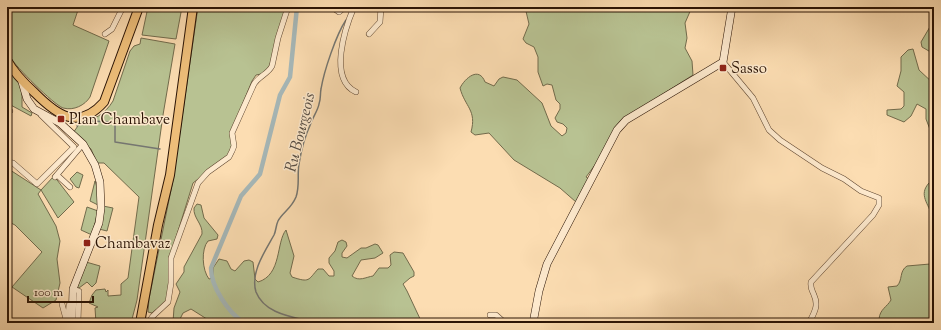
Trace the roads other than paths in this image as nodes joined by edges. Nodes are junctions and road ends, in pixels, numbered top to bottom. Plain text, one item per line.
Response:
1 (9, 7) edge
2 (123, 7) edge
3 (134, 7) edge
4 (139, 7) edge
5 (193, 7) edge
6 (288, 7) edge
7 (332, 7) edge
8 (345, 7) edge
9 (354, 7) edge
10 (381, 7) edge
11 (732, 7) edge
12 (7, 11) edge
13 (105, 34) dead end
14 (369, 34) dead end
15 (7, 56) edge
16 (7, 60) edge
17 (723, 62) junction
18 (17, 70) junction
19 (20, 79) junction
20 (30, 88) junction
21 (356, 92) dead end
22 (41, 99) junction
23 (29, 103) junction
24 (38, 111) junction
25 (83, 144) junction
26 (7, 162) edge
27 (70, 186) dead end
28 (73, 289) junction
29 (72, 303) junction
30 (62, 304) dead end
31 (490, 315) dead end
32 (75, 322) edge
33 (139, 323) edge
34 (148, 323) edge
35 (506, 323) edge
36 (533, 323) edge
37 (809, 323) edge

1 - 12 main road
2 - 13 street
3 - 18 main road
4 - 22 main road
5 - 33 main road
6 - 34 street
7 - 8 street
9 - 21 street
10 - 14 street
11 - 17 main road
15 - 18 main road
16 - 19 main road
17 - 36 main road
17 - 37 street
18 - 20 main road
19 - 20 main road
19 - 23 main road
20 - 22 main road
20 - 23 main road
22 - 23 main road
23 - 24 main road
24 - 25 main road
24 - 26 street
25 - 27 street
25 - 28 main road
28 - 29 main road
28 - 32 street
29 - 30 street
29 - 32 main road
31 - 35 street

